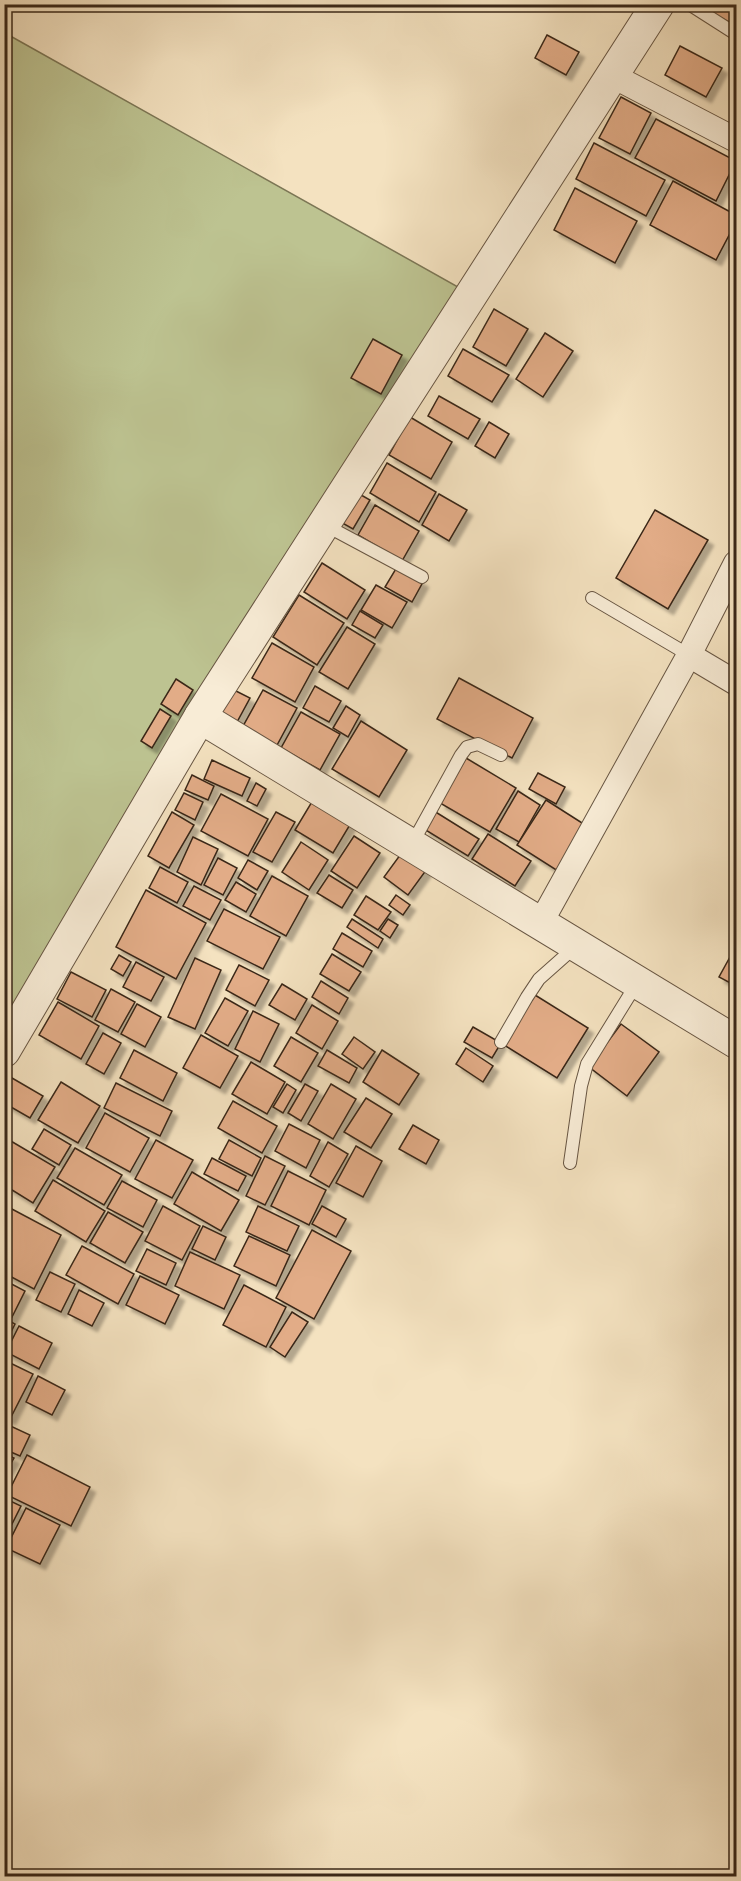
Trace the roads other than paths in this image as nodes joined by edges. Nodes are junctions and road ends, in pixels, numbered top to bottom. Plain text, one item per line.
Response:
1 (658, 4) edge
2 (689, 4) edge
3 (736, 34) edge
4 (613, 76) junction
5 (736, 140) edge
6 (324, 525) junction
7 (736, 563) edge
8 (422, 578) dead end
9 (592, 598) dead end
10 (688, 656) junction
11 (736, 683) edge
12 (200, 717) junction
13 (501, 755) dead end
14 (412, 845) junction
15 (540, 924) junction
16 (577, 946) junction
17 (637, 983) junction
18 (501, 1042) dead end
19 (736, 1042) edge
20 (4, 1051) edge
21 (570, 1163) dead end

1 - 4 street
2 - 3 lane
4 - 5 street
4 - 6 street
6 - 8 lane
6 - 12 street
7 - 10 street
9 - 10 lane
10 - 11 street
10 - 15 street
12 - 14 street
12 - 20 street
13 - 14 lane
14 - 15 street
15 - 16 street
16 - 17 street
16 - 18 lane
17 - 19 street
17 - 21 lane

